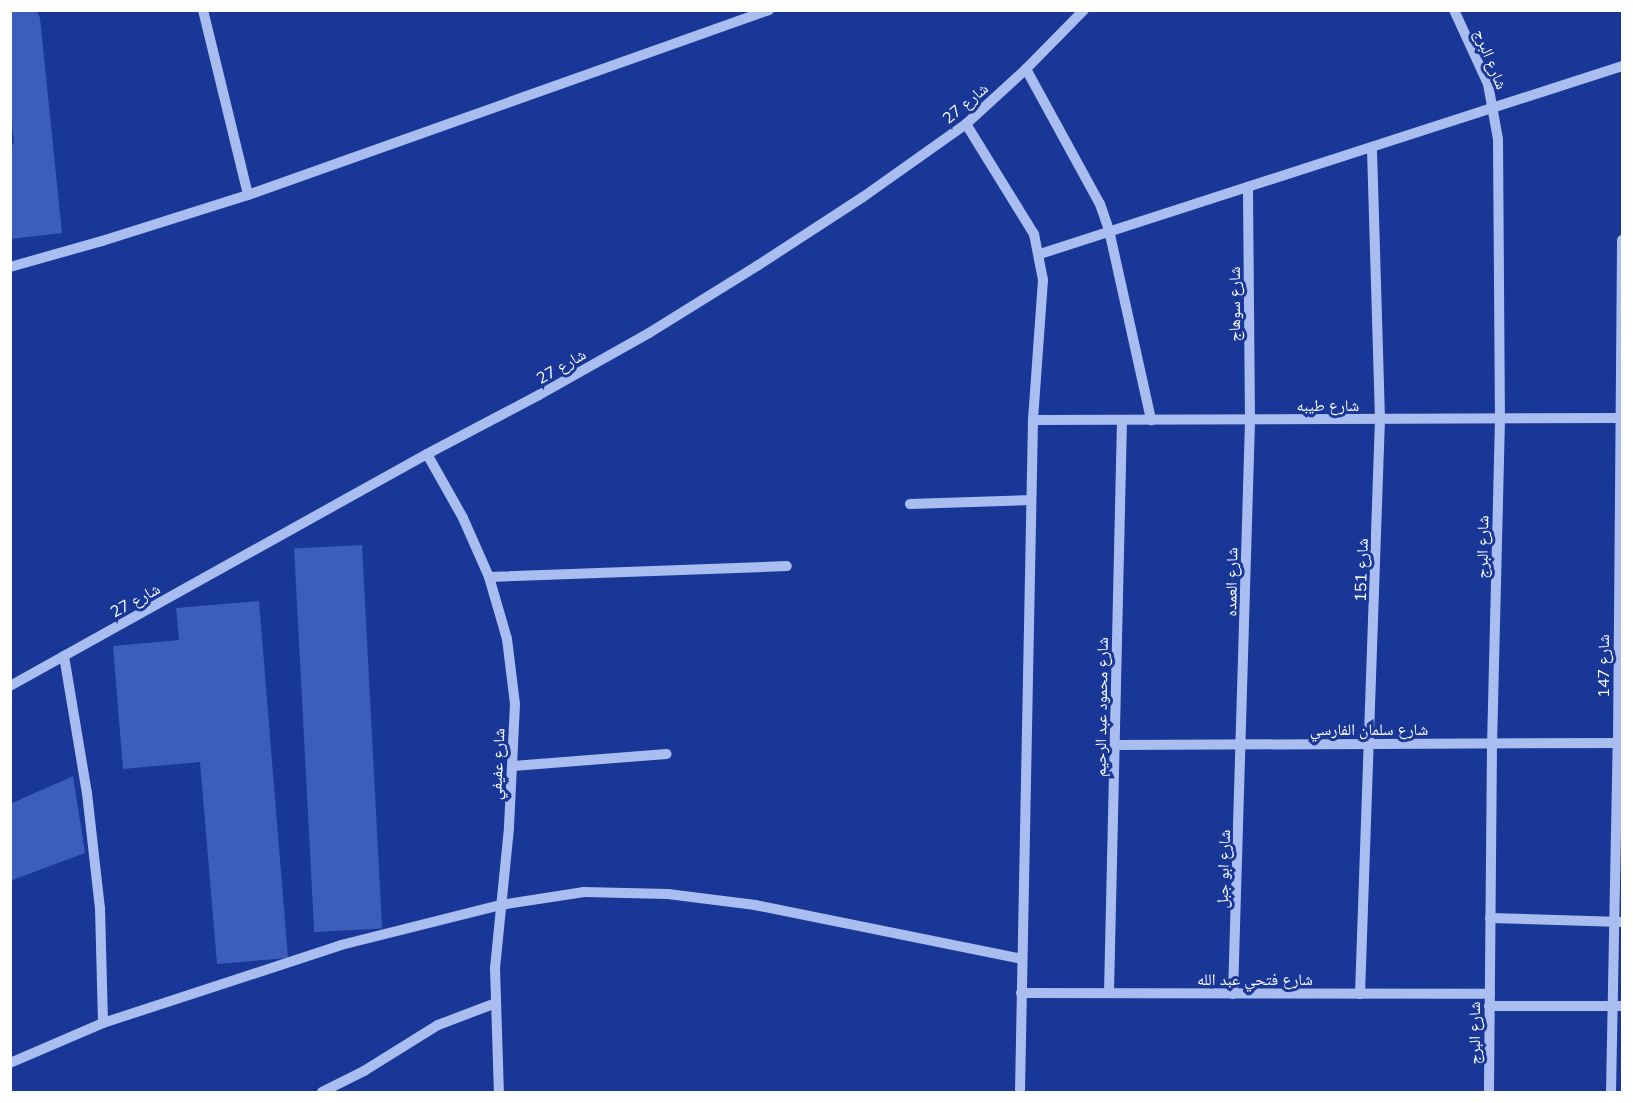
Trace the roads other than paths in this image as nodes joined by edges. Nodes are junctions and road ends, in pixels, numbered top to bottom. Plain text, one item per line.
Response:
1 (203, 10) edge
2 (769, 10) edge
3 (1084, 10) edge
4 (1454, 10) edge
5 (1623, 66) edge
6 (1026, 69) junction
7 (1494, 108) junction
8 (966, 124) junction
9 (1372, 148) junction
10 (1248, 188) junction
11 (248, 195) junction
12 (1109, 230) junction
13 (1623, 240) edge
14 (1040, 254) junction
15 (10, 267) edge
16 (1621, 418) edge
17 (1380, 419) junction
18 (1500, 419) junction
19 (1033, 420) junction
20 (1151, 420) junction
21 (1250, 420) junction
22 (1122, 421) junction
23 (427, 454) junction
24 (1031, 500) junction
25 (910, 504) dead end
26 (1621, 535) edge
27 (787, 566) dead end
28 (489, 577) junction
29 (64, 656) junction
30 (10, 686) edge
31 (1620, 743) edge
32 (1370, 744) junction
33 (1492, 744) junction
34 (1115, 745) junction
35 (1242, 745) junction
36 (667, 754) dead end
37 (513, 766) junction
38 (500, 905) junction
39 (1490, 918) junction
40 (1618, 922) edge
41 (1022, 959) junction
42 (1021, 993) junction
43 (1109, 993) junction
44 (1233, 994) junction
45 (1360, 994) junction
46 (1489, 1000) junction
47 (496, 1003) junction
48 (1618, 1006) edge
49 (103, 1023) junction
50 (10, 1063) edge
51 (322, 1092) edge
52 (499, 1092) edge
53 (1020, 1092) edge
54 (1489, 1092) edge
55 (1611, 1092) edge

1 - 11 street
2 - 11 street
3 - 6 street, شارع 27
4 - 7 street, شارع البرج
5 - 7 street
6 - 8 street, شارع 27
6 - 12 street
7 - 9 street
7 - 18 street, شارع البرج
8 - 14 street
8 - 23 street, شارع 27
9 - 10 street
9 - 17 street, شارع 151
10 - 12 street
10 - 21 street, شارع سوهاج
11 - 15 street
12 - 14 street
12 - 20 street
13 - 16 street, شارع 147
14 - 19 street
16 - 18 street, شارع طيبه
16 - 26 street, شارع 147
17 - 18 street, شارع طيبه
17 - 21 street, شارع طيبه
17 - 32 street, شارع 151
18 - 33 street, شارع البرج
19 - 22 street, شارع طيبه
19 - 24 street
20 - 21 street, شارع طيبه
20 - 22 street, شارع طيبه
21 - 35 street, شارع العمده
22 - 34 street, شارع محمود عبد الرحيم
23 - 28 street, شارع عفيفي
23 - 29 street, شارع 27
24 - 25 street
24 - 41 street
26 - 31 street, شارع 147
27 - 28 street
28 - 37 street, شارع عفيفي
29 - 30 street, شارع 27
29 - 49 street
31 - 33 street, شارع سلمان الفارسي
31 - 40 street, شارع 147
32 - 33 street, شارع سلمان الفارسي
32 - 35 street, شارع سلمان الفارسي
32 - 45 street, شارع 151
33 - 39 street, شارع البرج
34 - 35 street, شارع سلمان الفارسي
34 - 43 street, شارع محمود عبد الرحيم
35 - 44 street, شارع ابو جبل
36 - 37 street
37 - 38 street, شارع عفيفي
38 - 41 street
38 - 47 street, شارع عفيفي
38 - 49 street
39 - 40 street
39 - 46 street, شارع البرج
40 - 48 street, شارع 147
41 - 42 street
42 - 43 street, شارع فتحي عبد الله
42 - 53 street
43 - 44 street, شارع فتحي عبد الله
44 - 45 street, شارع فتحي عبد الله
45 - 46 street, شارع فتحي عبد الله
46 - 48 street, شارع فتحي عبد الله
46 - 54 street, شارع البرج
47 - 51 street
47 - 52 street, شارع عفيفي
48 - 55 street, شارع 147
49 - 50 street

